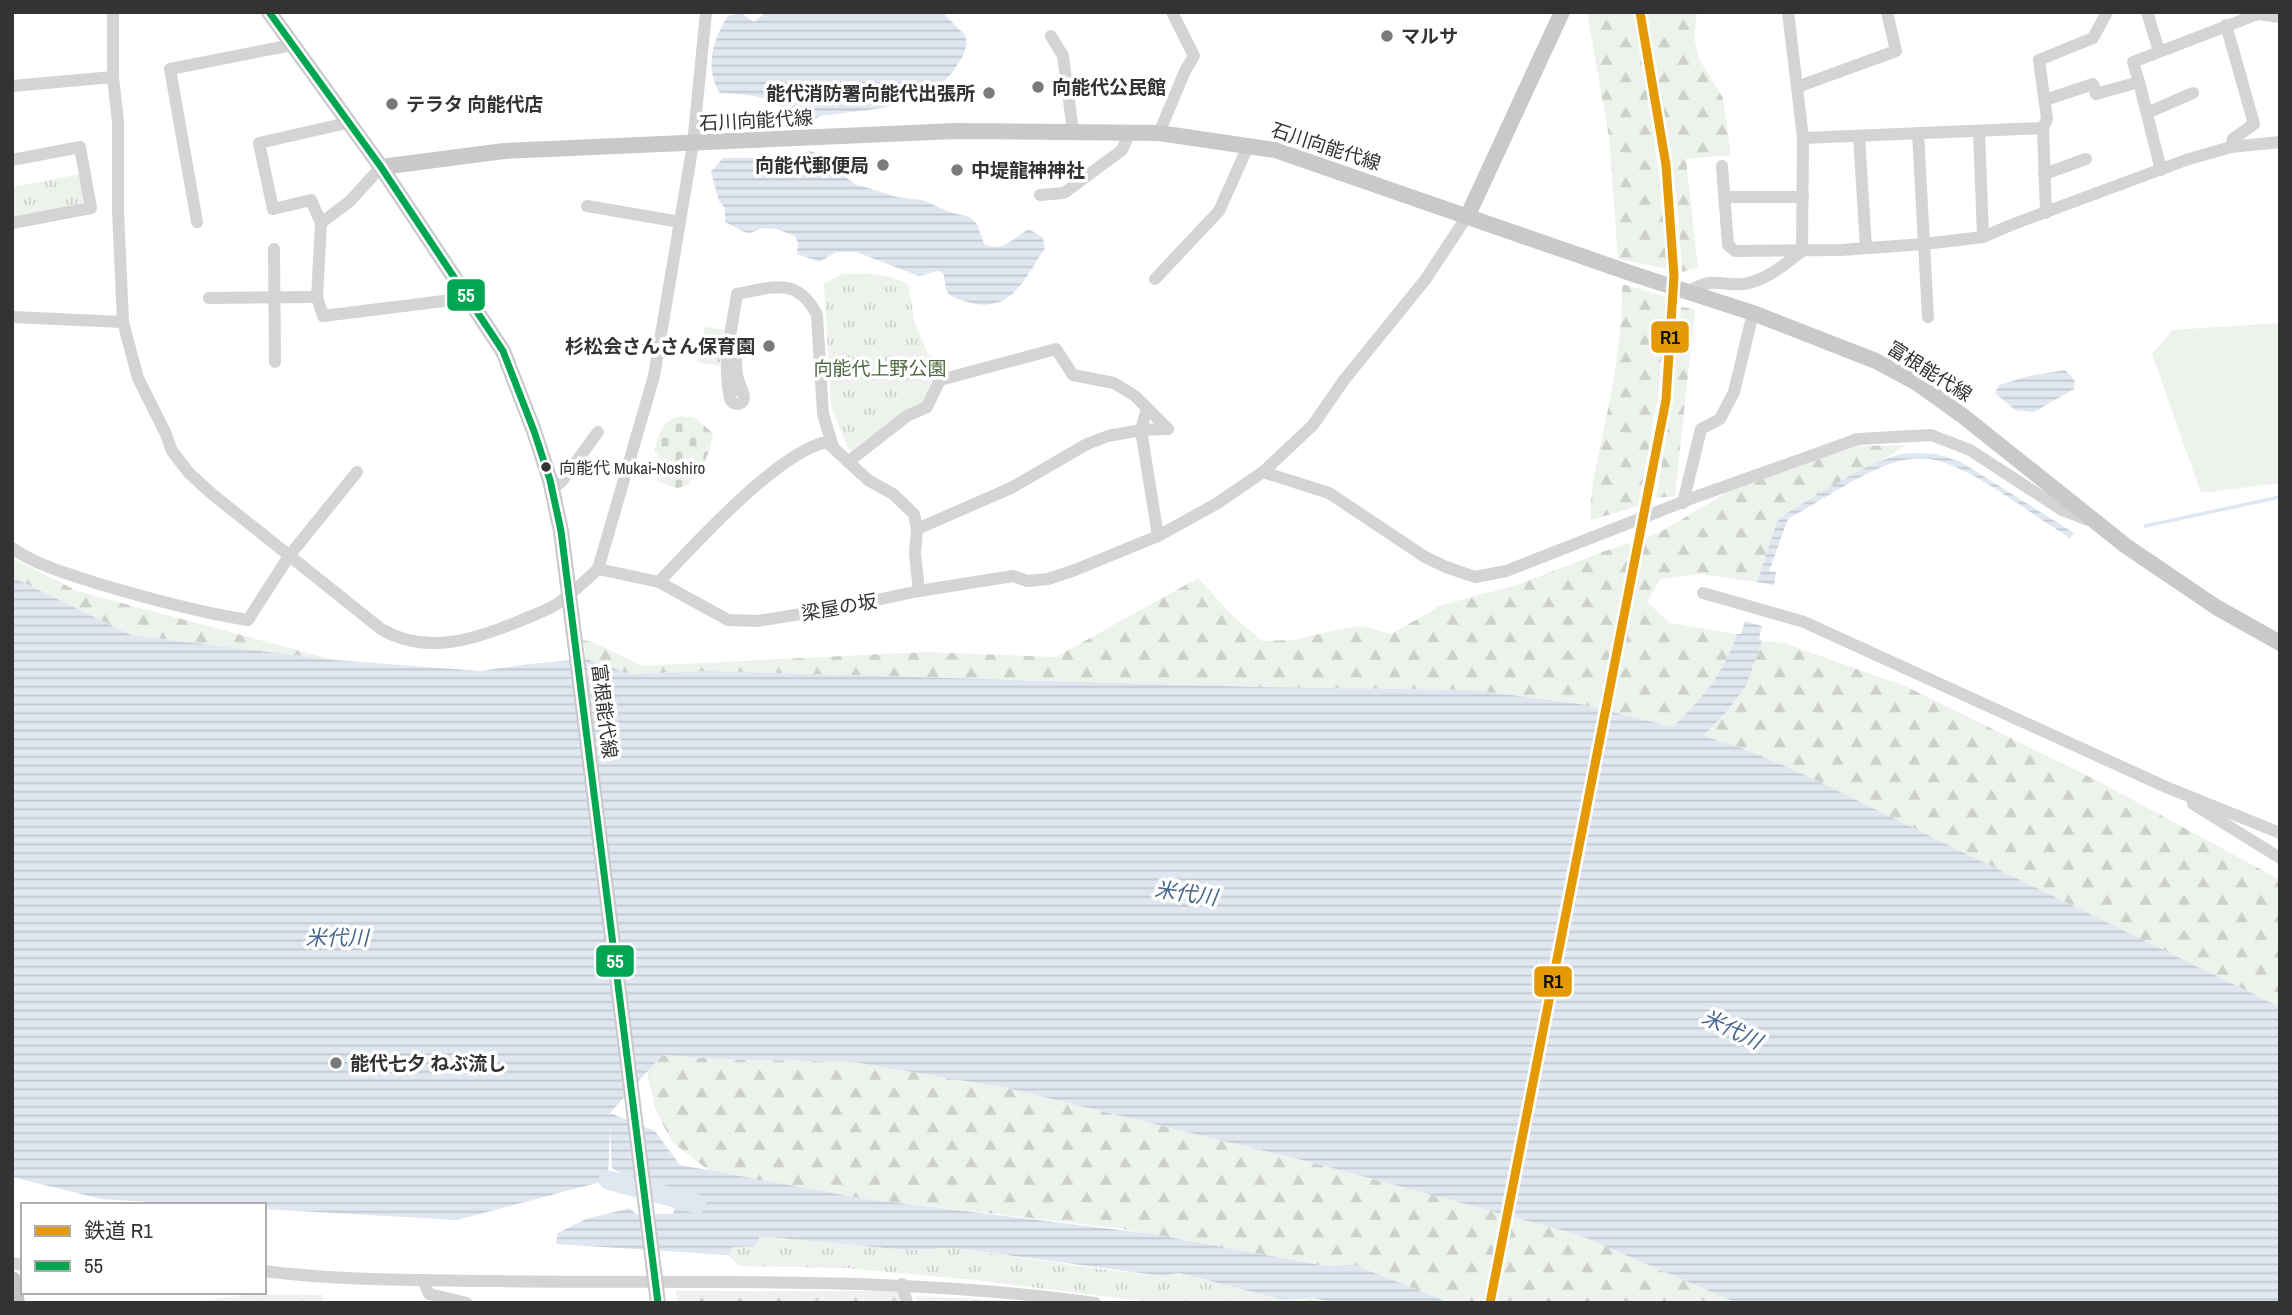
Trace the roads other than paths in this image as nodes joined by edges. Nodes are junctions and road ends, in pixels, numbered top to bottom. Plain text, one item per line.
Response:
1 (113, 12) edge
2 (269, 12) edge
3 (706, 12) edge
4 (1172, 12) edge
5 (1562, 12) edge
6 (1788, 12) edge
7 (1887, 12) edge
8 (2107, 12) edge
9 (2147, 12) edge
10 (2280, 17) edge
11 (2227, 24) junction
12 (1051, 36) dead end
13 (292, 45) junction
14 (2159, 51) junction
15 (113, 77) junction
16 (2138, 82) junction
17 (12, 86) edge
18 (1797, 87) junction
19 (2193, 93) dead end
20 (2045, 100) junction
21 (2147, 113) junction
22 (348, 123) junction
23 (2043, 128) junction
24 (1073, 131) junction
25 (1130, 131) junction
26 (1979, 131) junction
27 (1159, 133) junction
28 (1918, 133) junction
29 (1859, 136) junction
30 (1803, 138) junction
31 (2280, 142) edge
32 (693, 144) junction
33 (1249, 144) junction
34 (2231, 147) junction
35 (2087, 159) dead end
36 (12, 160) edge
37 (1722, 166) dead end
38 (382, 167) junction
39 (2161, 170) junction
40 (2044, 174) junction
41 (1041, 195) dead end
42 (1726, 197) junction
43 (1803, 198) junction
44 (587, 206) dead end
45 (2046, 213) junction
46 (1468, 215) junction
47 (197, 222) dead end
48 (680, 222) junction
49 (12, 223) edge
50 (321, 223) junction
51 (1983, 237) junction
52 (1924, 244) junction
53 (1866, 248) junction
54 (274, 249) dead end
55 (1802, 251) junction
56 (1155, 279) dead end
57 (1689, 291) junction
58 (317, 297) junction
59 (209, 298) dead end
60 (274, 299) junction
61 (468, 299) junction
62 (1754, 313) junction
63 (12, 317) edge
64 (1928, 317) dead end
65 (123, 322) junction
66 (275, 362) dead end
67 (737, 395) dead end
68 (1147, 408) junction
69 (1141, 430) junction
70 (598, 432) dead end
71 (833, 447) junction
72 (848, 462) junction
73 (357, 472) dead end
74 (1263, 472) junction
75 (552, 489) junction
76 (1683, 503) junction
77 (2098, 524) junction
78 (917, 529) junction
79 (1158, 536) junction
80 (12, 548) edge
81 (289, 556) junction
82 (598, 569) junction
83 (659, 582) junction
84 (919, 592) junction
85 (1703, 593) dead end
86 (569, 595) junction
87 (2280, 643) edge
88 (2166, 787) junction
89 (2280, 833) edge
90 (2280, 858) edge
91 (266, 1271) edge
92 (655, 1273) junction
93 (12, 1280) edge
94 (423, 1280) junction
95 (902, 1284) junction
96 (16, 1303) edge
97 (467, 1303) edge
98 (658, 1303) edge
99 (907, 1303) edge
100 (1095, 1303) edge

1 - 15 street
2 - 13 main road
3 - 32 street
4 - 27 street
5 - 46 main road
6 - 18 street
7 - 18 street
8 - 20 street
9 - 14 street
10 - 11 street
11 - 14 street
11 - 34 street
12 - 24 street
13 - 22 main road
13 - 47 street
14 - 16 street
15 - 17 street
15 - 65 street
16 - 20 street
16 - 21 street
18 - 30 street
19 - 21 street
20 - 23 street
21 - 39 street
22 - 38 main road
22 - 50 street
23 - 26 street
23 - 40 street
24 - 25 main road, 石川向能代線
24 - 32 main road, 石川向能代線
25 - 27 main road, 石川向能代線
25 - 41 street
26 - 28 street
26 - 51 street
27 - 33 main road, 石川向能代線
28 - 29 street
28 - 52 street
29 - 30 street
29 - 53 street
30 - 43 street
31 - 34 street
32 - 38 main road, 石川向能代線
32 - 48 street
33 - 46 main road, 石川向能代線
33 - 56 street
34 - 39 street
35 - 40 street
36 - 49 street
37 - 42 street
38 - 50 street
38 - 61 main road, 富根能代線
39 - 45 street
40 - 45 street
42 - 43 street
42 - 55 street
43 - 55 street
44 - 48 street
45 - 51 street
46 - 57 main road, 富根能代線
46 - 74 street, 梁屋の坂
48 - 82 street
50 - 58 street
51 - 52 street
52 - 53 street
52 - 64 street
53 - 55 street
54 - 60 street
55 - 57 street
57 - 62 main road, 富根能代線
58 - 60 street
58 - 61 street
59 - 60 street
60 - 66 street
61 - 75 main road, 富根能代線
62 - 76 street
62 - 77 main road, 富根能代線
63 - 65 street
65 - 81 street
67 - 71 street
68 - 69 street
68 - 69 street
68 - 72 street
69 - 78 street
69 - 79 street
70 - 75 street
71 - 72 street
71 - 83 street
72 - 78 street
73 - 81 street
74 - 76 street
74 - 79 street, 梁屋の坂
75 - 86 main road, 富根能代線
76 - 77 street
77 - 87 main road, 富根能代線
78 - 84 street
79 - 84 street, 梁屋の坂
80 - 81 street
81 - 86 street
82 - 83 street, 梁屋の坂
82 - 86 street
83 - 84 street, 梁屋の坂
85 - 88 street
86 - 92 main road, 富根能代線
88 - 89 street
88 - 90 street
91 - 94 street
92 - 94 street
92 - 95 street
92 - 98 main road, 富根能代線
93 - 96 highway
94 - 97 street
95 - 99 street
95 - 100 street

